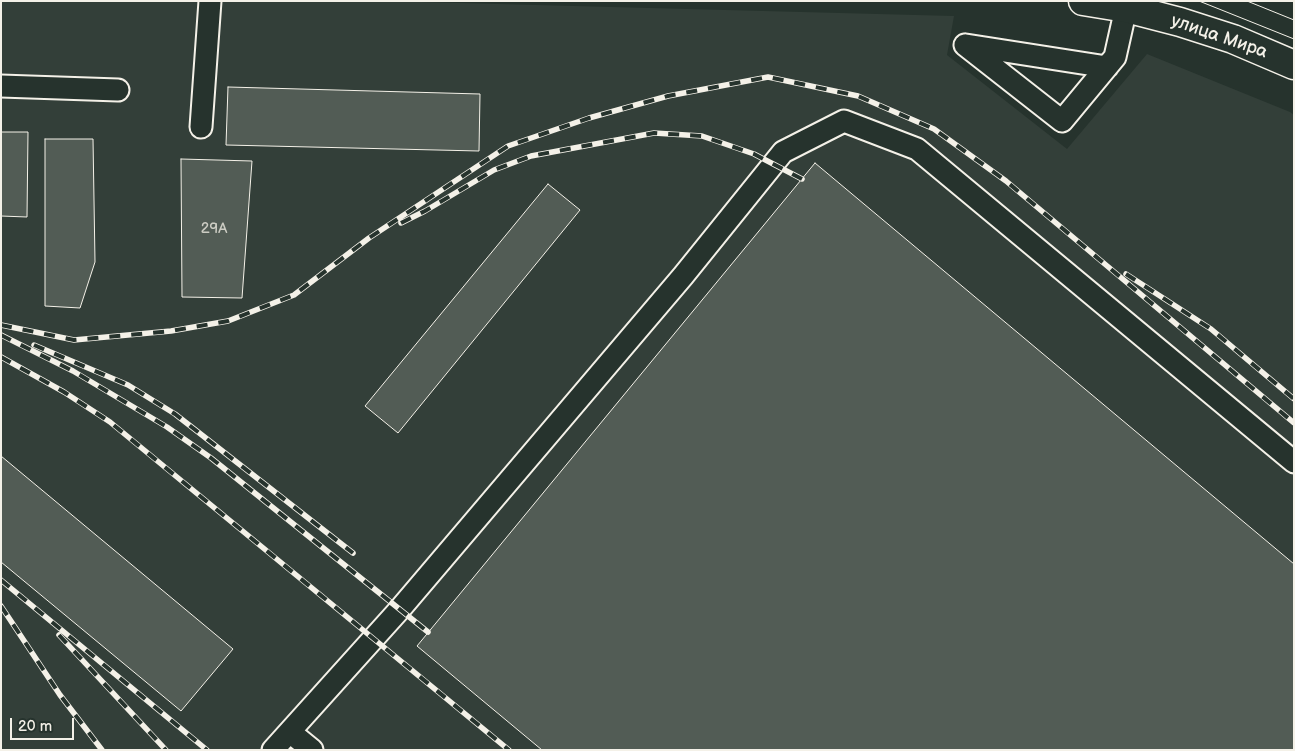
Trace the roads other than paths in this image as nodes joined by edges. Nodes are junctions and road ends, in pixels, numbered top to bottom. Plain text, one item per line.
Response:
1 (210, 1) edge
2 (1083, 1) edge
3 (1126, 8) junction
4 (1294, 65) edge
5 (1107, 67) junction
6 (1, 86) edge
7 (118, 90) dead end
8 (201, 127) dead end
9 (1294, 462) edge
10 (290, 732) junction
11 (273, 750) edge
12 (312, 750) edge

1 - 8 lane
2 - 3 main road, улица Мира
3 - 4 main road, улица Мира
3 - 5 lane
5 - 5 lane
6 - 7 lane
9 - 10 lane
10 - 11 lane
10 - 12 lane

